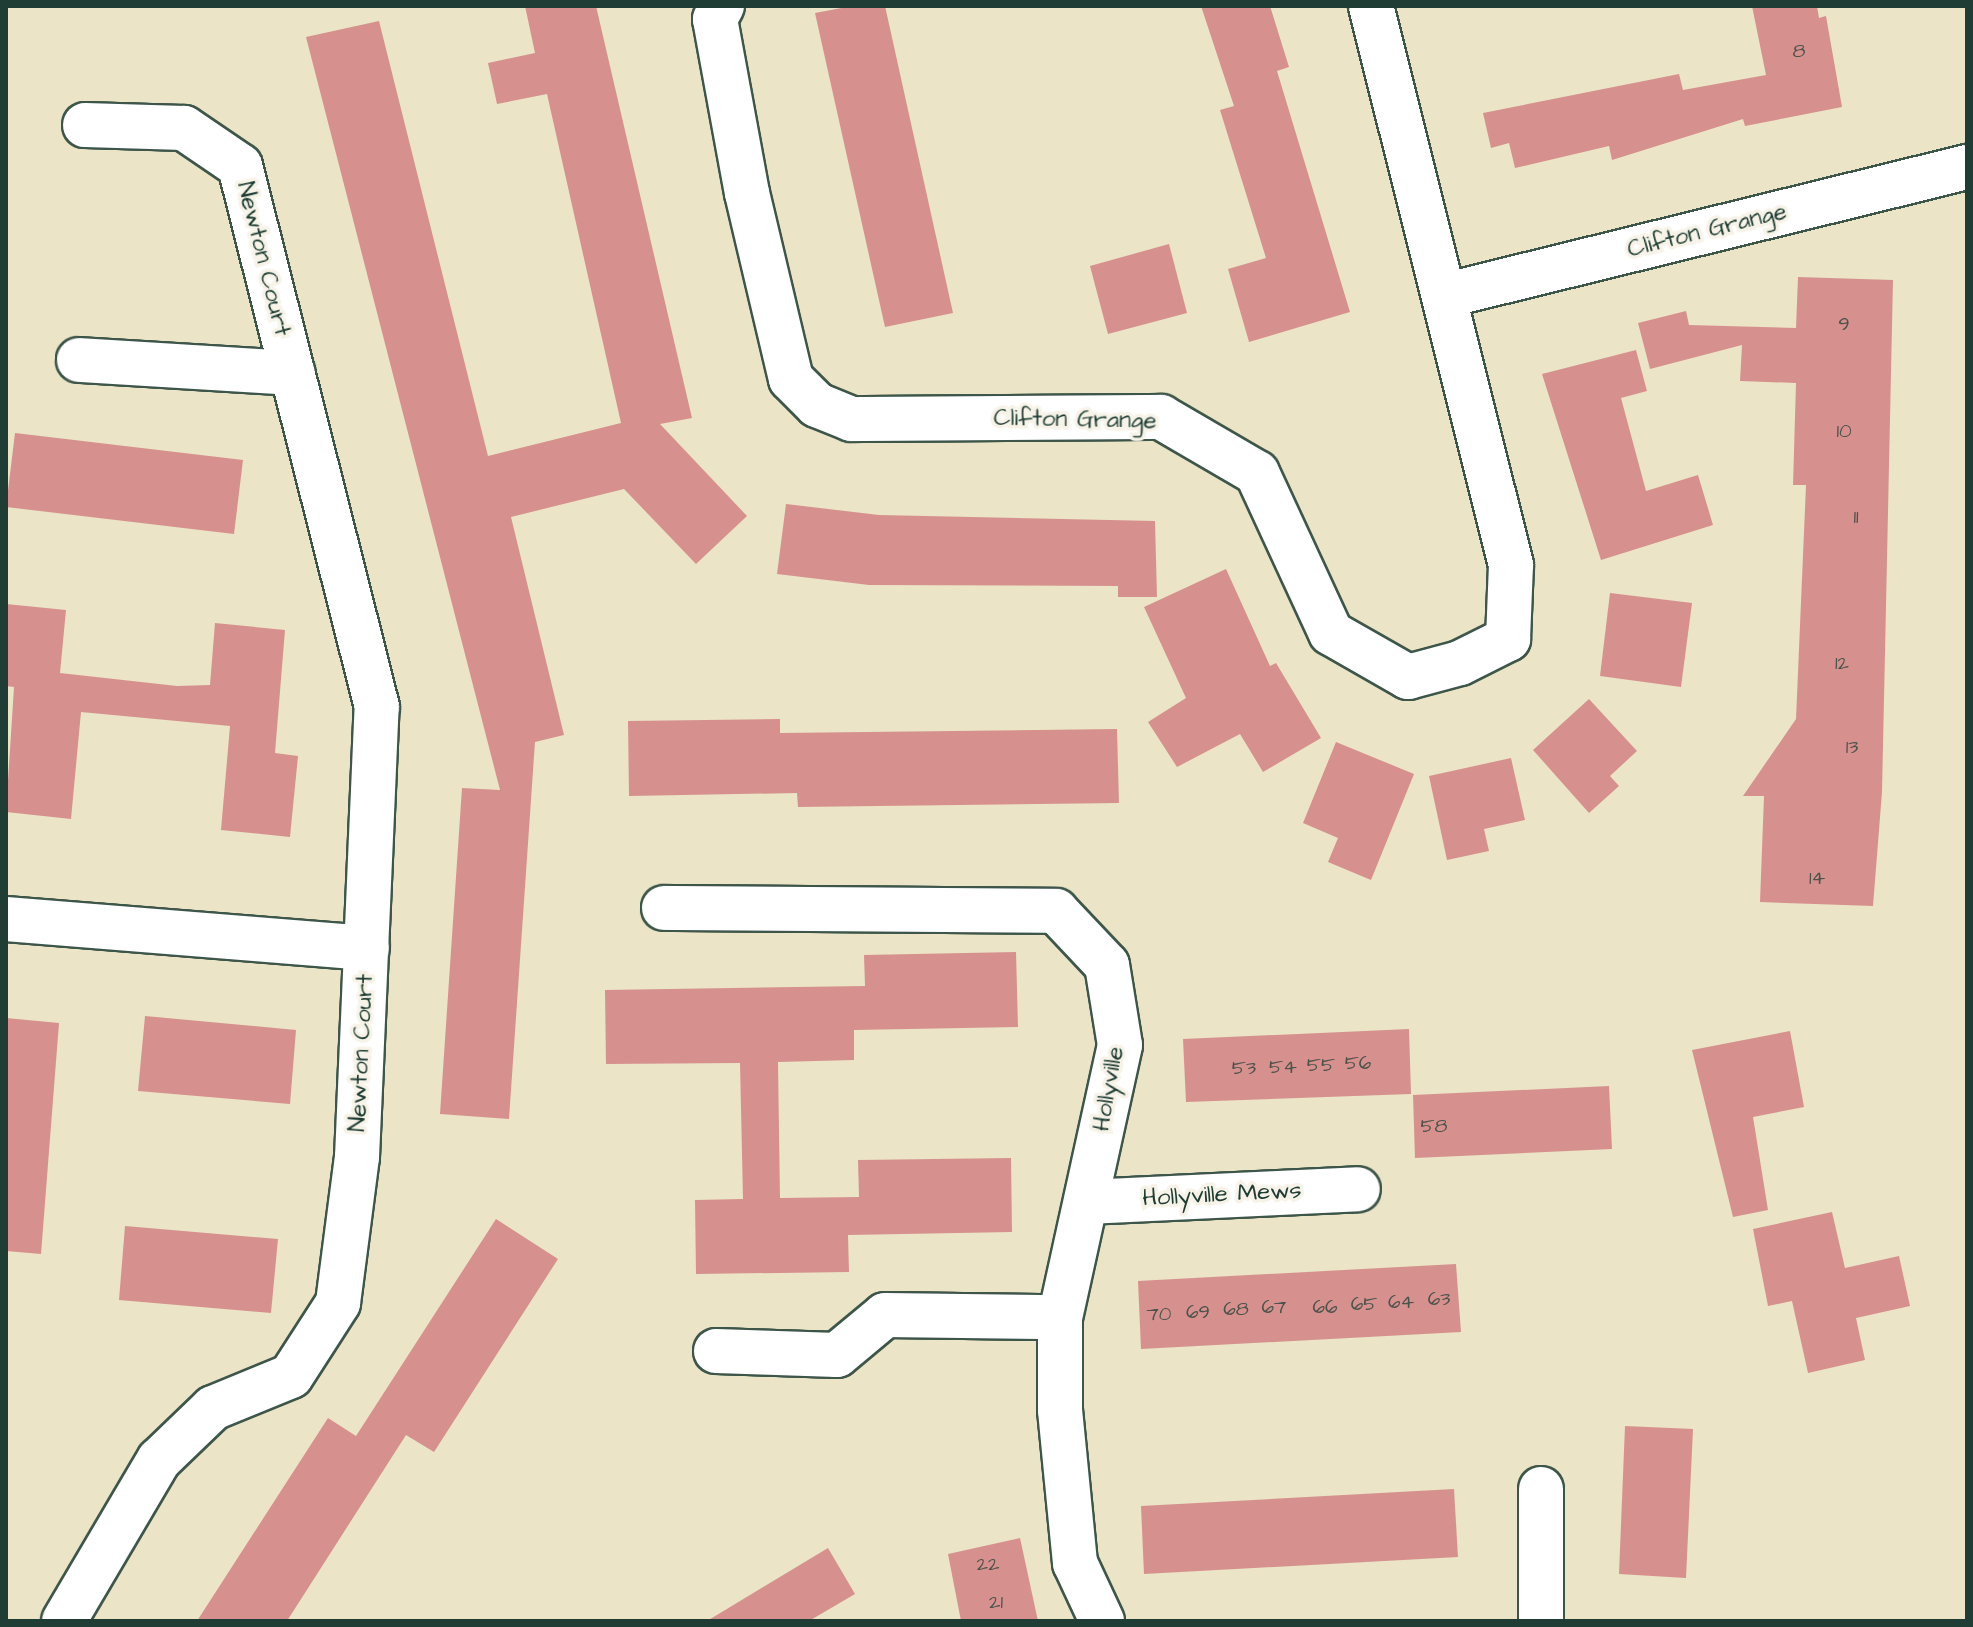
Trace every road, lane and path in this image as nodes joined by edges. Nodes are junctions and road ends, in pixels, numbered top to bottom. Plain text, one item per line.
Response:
1 (722, 6) edge
2 (1371, 6) edge
3 (85, 125) dead end
4 (1967, 167) edge
5 (1447, 295) junction
6 (79, 360) dead end
7 (293, 373) junction
8 (664, 908) dead end
9 (6, 919) edge
10 (367, 948) junction
11 (1358, 1189) dead end
12 (1087, 1202) junction
13 (1060, 1317) junction
14 (716, 1351) dead end
15 (1541, 1489) dead end
16 (64, 1621) edge
17 (1102, 1621) edge
18 (1541, 1621) edge

1 - 5 street, Clifton Grange
2 - 5 street, Clifton Grange
3 - 7 street, Newton Court
4 - 5 street, Clifton Grange
6 - 7 street, Newton Court
7 - 10 street, Newton Court
8 - 12 street, Hollyville
9 - 10 street
10 - 16 street, Newton Court
11 - 12 street, Hollyville Mews
12 - 13 street, Hollyville
13 - 14 street
13 - 17 street, Hollyville
15 - 18 street

